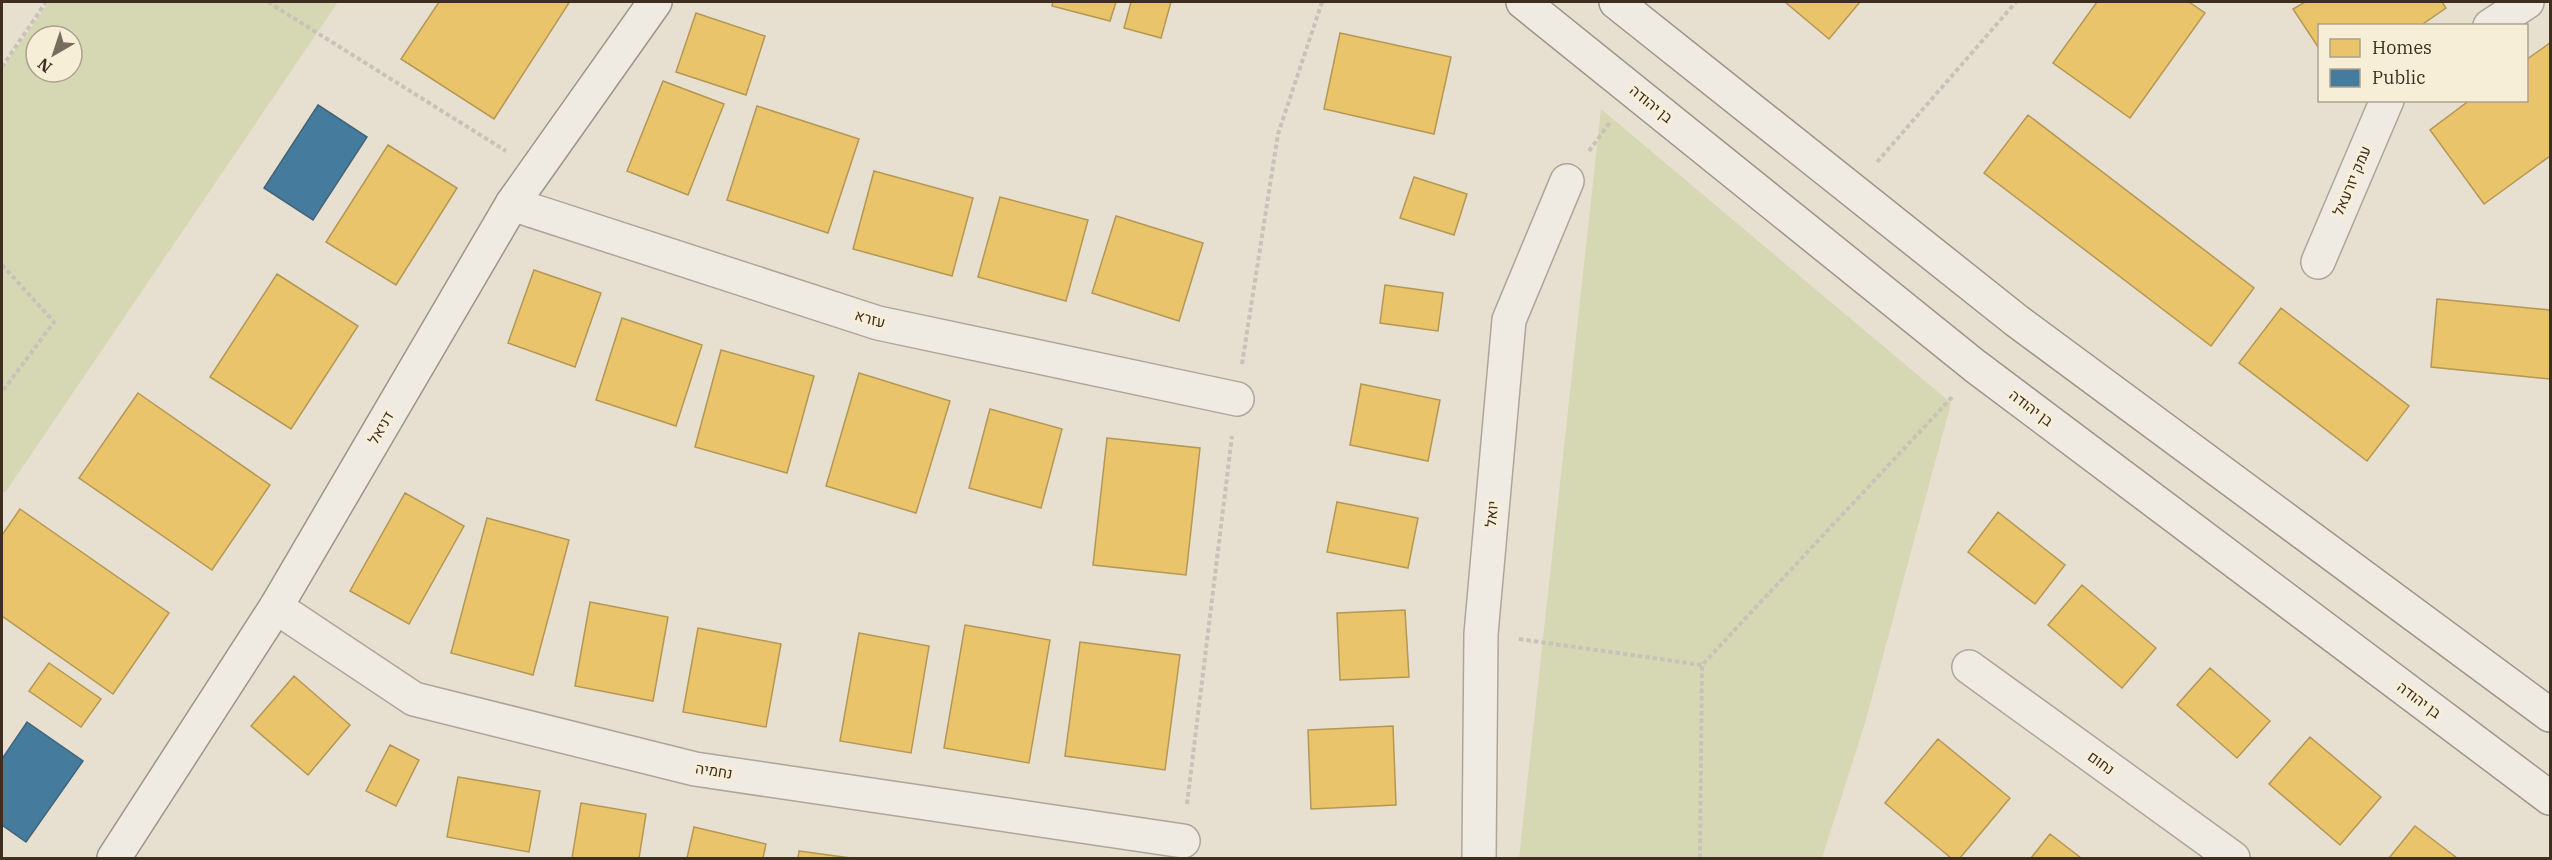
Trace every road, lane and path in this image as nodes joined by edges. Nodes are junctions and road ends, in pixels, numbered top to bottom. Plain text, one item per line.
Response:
1 (46, 2) edge
2 (268, 2) edge
3 (656, 2) edge
4 (1523, 2) edge
5 (1616, 2) edge
6 (2016, 2) edge
7 (2528, 2) edge
8 (2493, 24) edge
9 (2, 67) edge
10 (1635, 90) junction
11 (2386, 102) edge
12 (537, 171) junction
13 (1567, 181) joint
14 (1853, 190) junction
15 (512, 204) junction
16 (2318, 262) dead end
17 (2, 266) edge
18 (1975, 366) junction
19 (2, 392) edge
20 (1237, 399) dead end
21 (276, 607) junction
22 (1481, 634) junction
23 (1702, 664) junction
24 (1969, 666) dead end
25 (2550, 715) edge
26 (2550, 798) edge
27 (1183, 841) dead end
28 (114, 858) edge
29 (1479, 858) edge
30 (1700, 858) edge
31 (2233, 858) edge

1 - 9 path
2 - 12 path
3 - 12 street, דניאל
4 - 10 street, בן יהודה
5 - 14 street
6 - 14 path
7 - 8 street
10 - 13 path
10 - 18 street, בן יהודה
11 - 16 street, עמק יזרעאל
12 - 15 street, דניאל
13 - 22 street, יואל
14 - 25 street
15 - 20 street, עזרא
15 - 21 street, דניאל
17 - 19 path
18 - 23 path
18 - 26 street, בן יהודה
21 - 27 street, נחמיה
21 - 28 street, דניאל
22 - 23 path
22 - 29 street, יואל
23 - 30 path
24 - 31 street, נחום

